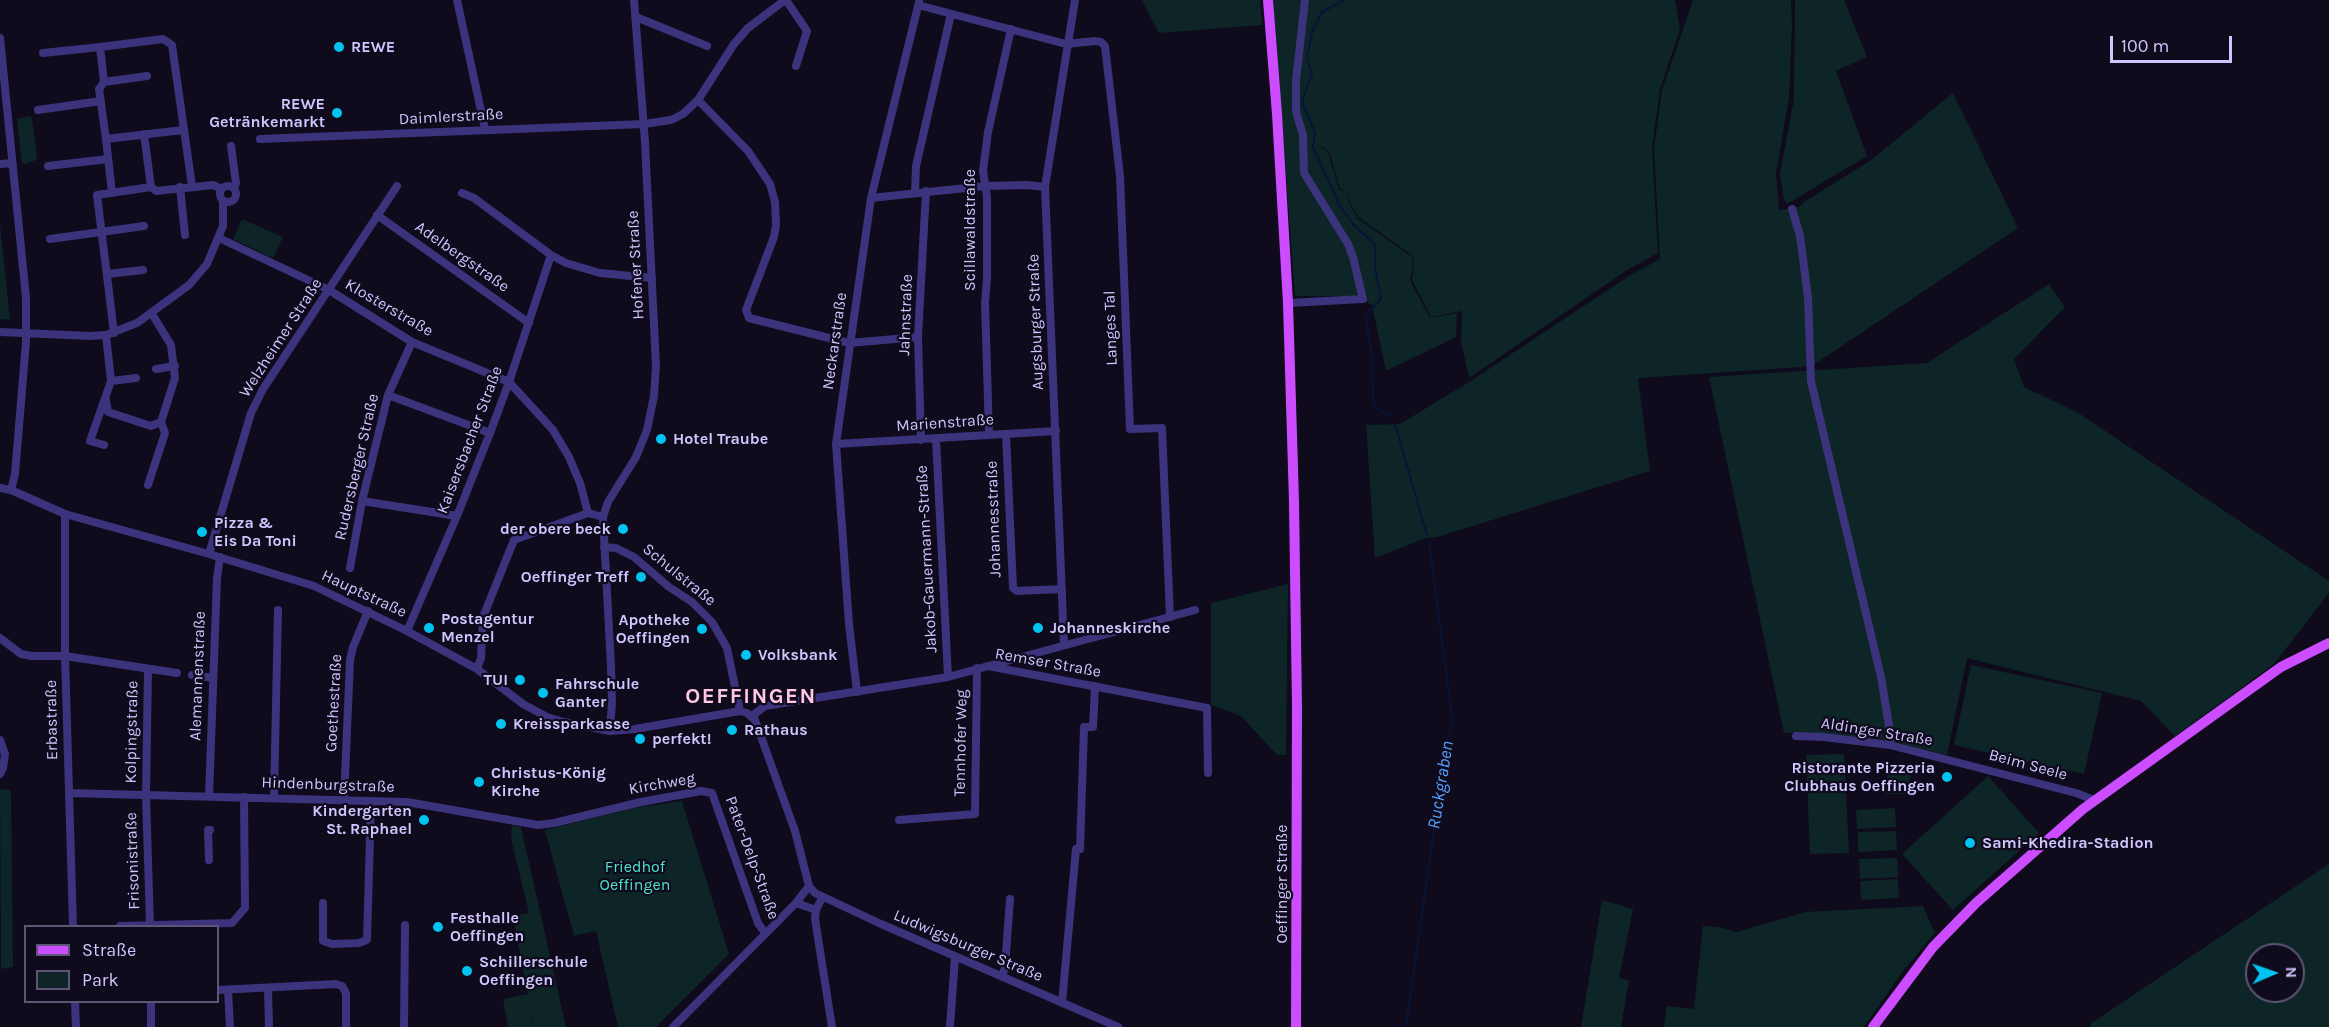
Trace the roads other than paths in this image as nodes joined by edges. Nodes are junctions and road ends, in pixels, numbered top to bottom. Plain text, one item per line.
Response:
1 (457, 0) edge
2 (634, 0) edge
3 (785, 0) edge
4 (1075, 0) edge
5 (1268, 0) edge
6 (1305, 0) edge
7 (919, 3) edge
8 (951, 14) junction
9 (636, 17) junction
10 (1011, 29) junction
11 (0, 38) edge
12 (1066, 44) junction
13 (706, 45) dead end
14 (100, 47) junction
15 (43, 53) dead end
16 (796, 66) dead end
17 (147, 76) dead end
18 (104, 82) junction
19 (698, 100) junction
20 (101, 101) junction
21 (38, 110) dead end
22 (644, 124) junction
23 (485, 129) junction
24 (183, 130) junction
25 (144, 134) junction
26 (106, 139) junction
27 (260, 139) dead end
28 (231, 146) dead end
29 (108, 159) junction
30 (12, 163) junction
31 (0, 164) edge
32 (48, 166) dead end
33 (192, 186) junction
34 (397, 186) dead end
35 (985, 186) junction
36 (151, 187) junction
37 (180, 187) junction
38 (1046, 187) junction
39 (234, 188) junction
40 (222, 189) junction
41 (926, 191) junction
42 (915, 192) junction
43 (112, 193) junction
44 (462, 193) dead end
45 (871, 198) junction
46 (224, 201) junction
47 (1792, 208) dead end
48 (377, 215) junction
49 (144, 226) dead end
50 (101, 233) junction
51 (185, 235) dead end
52 (219, 238) junction
53 (50, 239) dead end
54 (551, 255) junction
55 (143, 270) dead end
56 (107, 274) junction
57 (652, 278) junction
58 (327, 289) junction
59 (1288, 303) junction
60 (152, 314) junction
61 (529, 323) junction
62 (0, 332) edge
63 (26, 333) junction
64 (110, 334) junction
65 (918, 337) junction
66 (412, 342) junction
67 (849, 343) junction
68 (175, 366) junction
69 (156, 369) dead end
70 (136, 378) dead end
71 (111, 381) junction
72 (509, 382) junction
73 (388, 395) junction
74 (105, 398) junction
75 (161, 422) junction
76 (1056, 430) junction
77 (490, 434) junction
78 (989, 434) junction
79 (1006, 434) junction
80 (936, 439) junction
81 (921, 440) junction
82 (836, 444) junction
83 (104, 445) dead end
84 (148, 485) dead end
85 (0, 488) edge
86 (11, 490) junction
87 (362, 501) junction
88 (588, 513) junction
89 (65, 514) junction
90 (457, 516) junction
91 (603, 517) junction
92 (604, 547) junction
93 (209, 554) junction
94 (220, 557) junction
95 (350, 568) dead end
96 (1062, 589) junction
97 (278, 610) dead end
98 (1195, 610) dead end
99 (368, 611) junction
100 (1170, 617) junction
101 (407, 631) junction
102 (0, 638) edge
103 (2329, 643) edge
104 (1064, 645) junction
105 (65, 656) junction
106 (986, 666) junction
107 (977, 668) junction
108 (148, 669) junction
109 (477, 669) junction
110 (177, 673) dead end
111 (192, 675) dead end
112 (948, 677) junction
113 (213, 678) junction
114 (1095, 686) junction
115 (857, 692) junction
116 (740, 711) junction
117 (752, 716) junction
118 (610, 731) junction
119 (1796, 736) dead end
120 (0, 740) edge
121 (1890, 746) junction
122 (1953, 760) joint
123 (1208, 772) dead end
124 (0, 774) edge
125 (69, 793) junction
126 (712, 793) joint
127 (146, 795) junction
128 (209, 796) junction
129 (244, 797) junction
130 (274, 798) junction
131 (344, 800) junction
132 (2094, 800) junction
133 (371, 801) junction
134 (583, 816) joint
135 (898, 820) dead end
136 (210, 830) dead end
137 (209, 860) dead end
138 (809, 886) junction
139 (822, 898) junction
140 (1010, 899) dead end
141 (323, 903) dead end
142 (796, 903) junction
143 (816, 910) junction
144 (73, 925) edge
145 (150, 925) edge
146 (177, 925) edge
147 (405, 925) dead end
148 (765, 933) junction
149 (955, 957) junction
150 (1002, 977) junction
151 (268, 988) junction
152 (219, 990) edge
153 (228, 990) junction
154 (75, 1003) edge
155 (150, 1003) edge
156 (1062, 1003) junction
157 (76, 1027) edge
158 (151, 1027) edge
159 (230, 1027) edge
160 (269, 1027) edge
161 (346, 1027) edge
162 (404, 1027) edge
163 (673, 1027) edge
164 (832, 1027) edge
165 (950, 1027) edge
166 (1118, 1027) edge
167 (1296, 1027) edge
168 (1873, 1027) edge

1 - 23 street
2 - 9 street, Hofener Straße
3 - 16 street
3 - 19 street, Daimlerstraße
4 - 12 street, Augsburger Straße
5 - 59 main road, Oeffinger Straße
6 - 59 street
7 - 8 street
7 - 45 street, Neckarstraße
8 - 10 street
8 - 42 street
9 - 13 street
9 - 22 street, Hofener Straße
10 - 12 street
10 - 35 street, Scillawaldstraße
11 - 30 street
12 - 38 street, Augsburger Straße
12 - 100 street, Langes Tal
14 - 15 street
14 - 18 street
14 - 24 street
17 - 18 street
18 - 20 street
19 - 22 street, Daimlerstraße
19 - 67 street
20 - 21 street
20 - 26 street
22 - 23 street, Daimlerstraße
22 - 57 street, Hofener Straße
23 - 27 street, Daimlerstraße
24 - 25 street
24 - 33 street
25 - 26 street
25 - 36 street
26 - 29 street
28 - 39 street
29 - 32 street
29 - 43 street
30 - 31 street
30 - 63 street
33 - 37 street
33 - 40 street
34 - 48 street, Welzheimer Straße
35 - 38 street
35 - 41 street
35 - 78 street, Scillawaldstraße
36 - 37 street
36 - 43 street
37 - 51 street
38 - 76 street, Augsburger Straße
39 - 40 street
39 - 46 street
40 - 46 street
41 - 42 street
41 - 65 street, Jahnstraße
42 - 45 street
43 - 50 street
44 - 54 street
45 - 67 street, Neckarstraße
46 - 52 street
47 - 121 street
48 - 58 street, Welzheimer Straße
48 - 61 street, Adelbergstraße
49 - 50 street
50 - 53 street
50 - 56 street
52 - 58 street, Klosterstraße
52 - 60 street
54 - 57 street
54 - 61 street, Kaisersbacher Straße
55 - 56 street
56 - 64 street
57 - 91 street, Hofener Straße
58 - 66 street, Klosterstraße
58 - 93 street, Welzheimer Straße
59 - 167 main road, Oeffinger Straße
60 - 64 street
60 - 68 street
61 - 72 street, Kaisersbacher Straße
62 - 63 street
63 - 64 street
63 - 86 street
64 - 71 street
65 - 67 street
65 - 81 street, Jahnstraße
66 - 72 street, Klosterstraße
66 - 73 street, Rudersberger Straße
67 - 82 street, Neckarstraße
68 - 69 street
68 - 75 street
70 - 71 street
71 - 74 street
72 - 77 street, Kaisersbacher Straße
72 - 88 street, Klosterstraße
73 - 77 street
73 - 87 street, Rudersberger Straße
74 - 75 street
74 - 83 street
75 - 84 street
76 - 79 street, Marienstraße
76 - 96 street, Augsburger Straße
77 - 90 street, Kaisersbacher Straße
78 - 79 street, Marienstraße
78 - 80 street, Marienstraße
79 - 96 street, Johannesstraße
80 - 81 street, Marienstraße
80 - 112 street, Jakob-Gauermann-Straße
81 - 82 street, Marienstraße
82 - 115 street, Neckarstraße
85 - 86 street
86 - 89 street
87 - 90 street
87 - 95 street, Rudersberger Straße
88 - 91 street
88 - 109 street
89 - 93 street, Hauptstraße
89 - 105 street, Erbastraße
90 - 101 street, Kaisersbacher Straße
91 - 92 street
92 - 116 street, Schulstraße
92 - 118 street
93 - 94 street, Hauptstraße
94 - 99 street, Hauptstraße
94 - 113 street, Alemannenstraße
96 - 104 street, Augsburger Straße
97 - 130 street
98 - 100 street
99 - 101 street, Hauptstraße
99 - 131 street, Goethestraße
100 - 104 street
101 - 109 street, Hauptstraße
102 - 105 street
103 - 132 main road
104 - 106 street
105 - 108 street
105 - 125 street, Erbastraße
106 - 107 street, Remser Straße
106 - 114 street, Remser Straße
107 - 112 street, Remser Straße
107 - 135 street, Tennhofer Weg
108 - 110 street
108 - 127 street, Kolpingstraße
109 - 118 street, Hauptstraße
111 - 113 street
112 - 115 street, Remser Straße
113 - 128 street, Alemannenstraße
114 - 123 street, Remser Straße
114 - 156 street
115 - 117 street, Remser Straße
116 - 117 street
116 - 118 street, Hauptstraße
117 - 138 street
119 - 121 street, Aldinger Straße
120 - 124 street
121 - 122 street, Aldinger Straße
122 - 132 street, Beim Seele
125 - 127 street, Hindenburgstraße
125 - 144 street, Erbastraße
126 - 134 street, Kirchweg
126 - 148 street, Pater-Delp-Straße
127 - 128 street, Hindenburgstraße
127 - 145 street, Frisonistraße
128 - 129 street, Hindenburgstraße
129 - 130 street, Hindenburgstraße
129 - 146 street, Frisonistraße
130 - 131 street, Hindenburgstraße
131 - 133 street, Hindenburgstraße
132 - 168 main road
133 - 134 street, Hindenburgstraße
133 - 141 street
136 - 137 street
138 - 139 street, Ludwigsburger Straße
138 - 142 street
139 - 143 street
139 - 149 street, Ludwigsburger Straße
140 - 150 street
142 - 143 street
142 - 148 street
143 - 164 street
147 - 162 street
148 - 163 street
149 - 150 street, Ludwigsburger Straße
149 - 165 street
150 - 156 street, Ludwigsburger Straße
151 - 153 street
151 - 160 street
151 - 161 street
152 - 153 street
153 - 159 street
154 - 157 street
155 - 158 street
156 - 166 street, Ludwigsburger Straße

